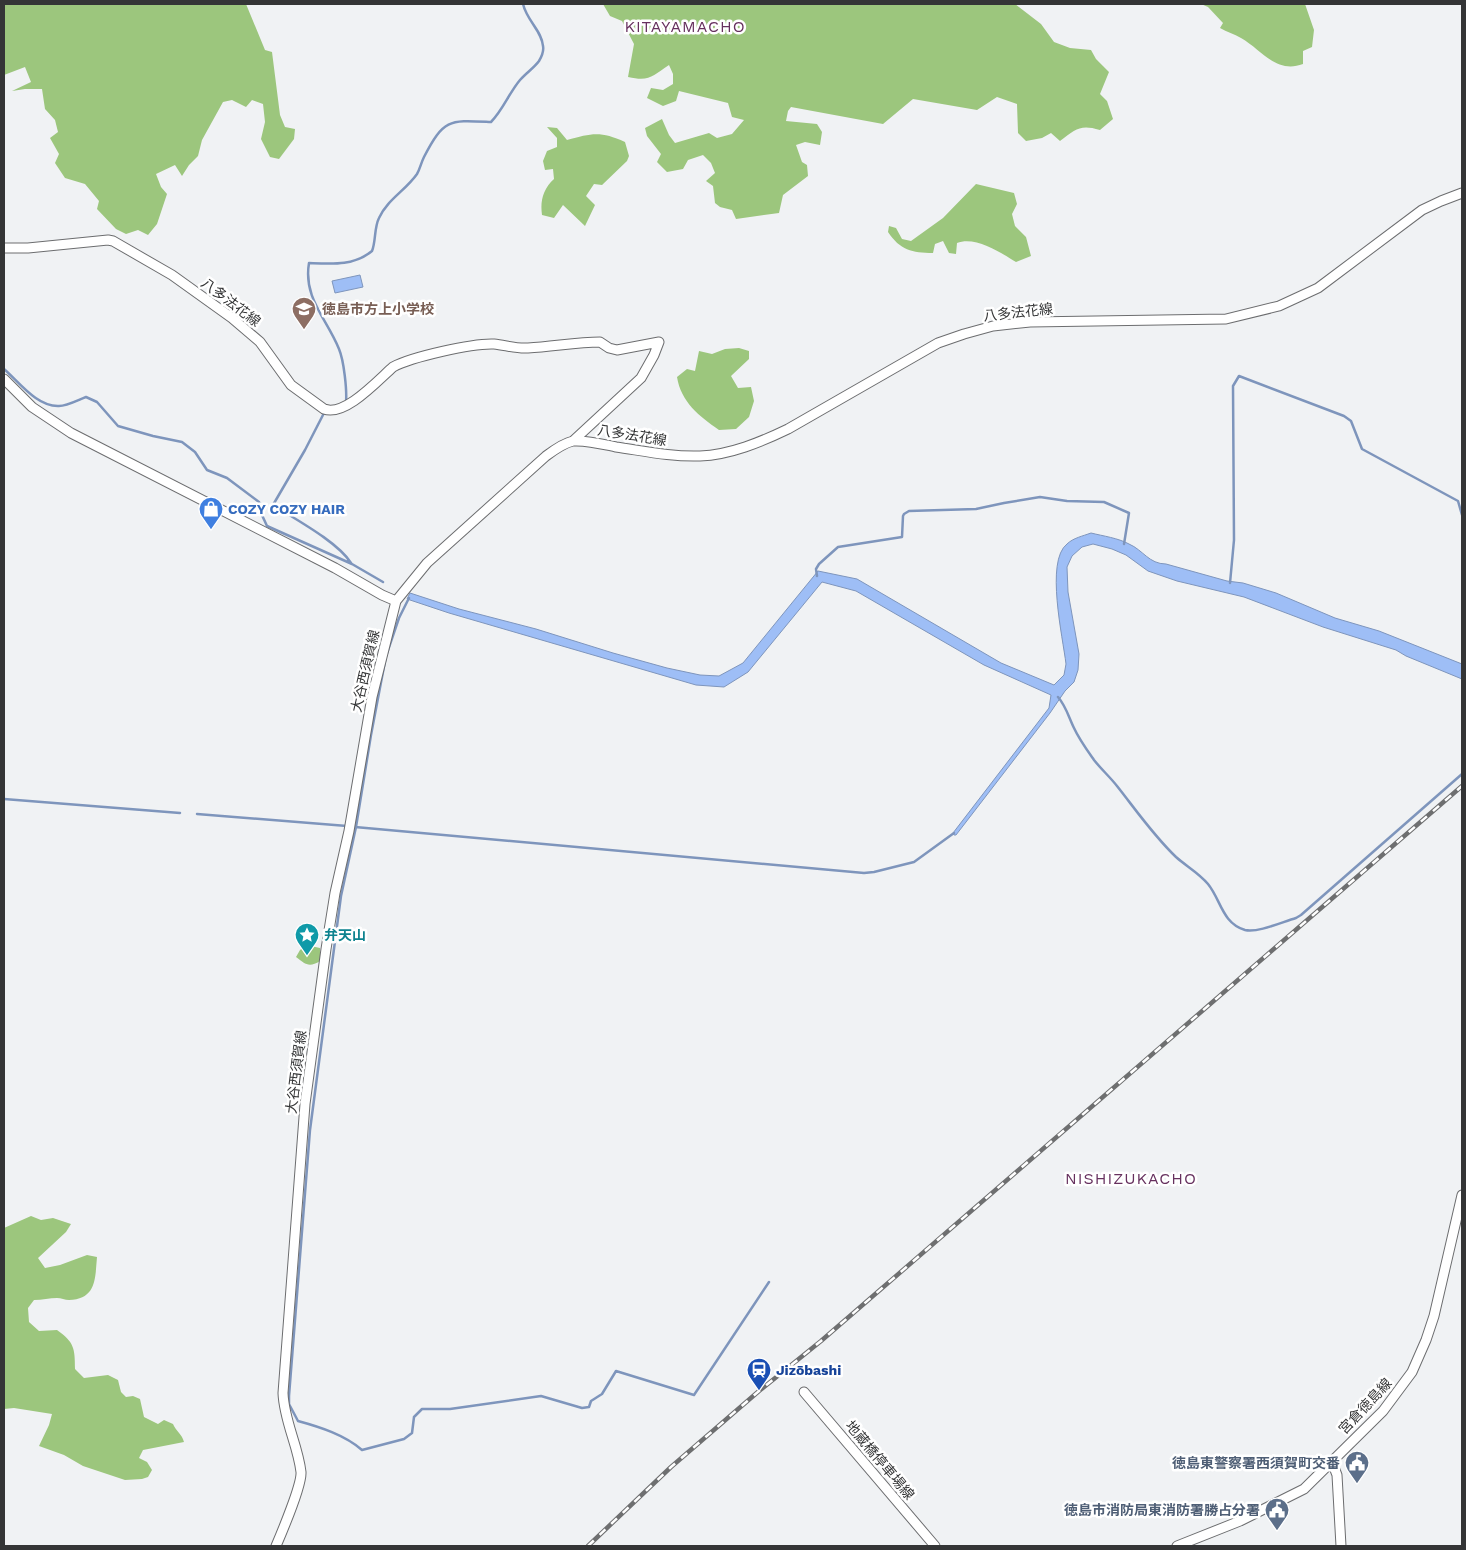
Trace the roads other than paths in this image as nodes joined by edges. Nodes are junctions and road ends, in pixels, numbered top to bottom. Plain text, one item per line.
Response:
1 (1462, 193) edge
2 (4, 248) edge
3 (4, 379) edge
4 (573, 441) junction
5 (396, 601) junction
6 (1462, 1195) edge
7 (804, 1392) dead end
8 (1332, 1462) junction
9 (276, 1546) edge
10 (935, 1546) edge
11 (1177, 1546) edge
12 (1341, 1546) edge

1 - 4 main road, 八多法花線
2 - 4 main road, 八多法花線
3 - 5 main road
4 - 5 main road, 八多法花線
5 - 9 main road, 大谷西須賀線
6 - 8 main road, 宮倉徳島線
7 - 10 main road, 地蔵橋停車場線
8 - 11 main road, 宮倉徳島線
8 - 12 main road

